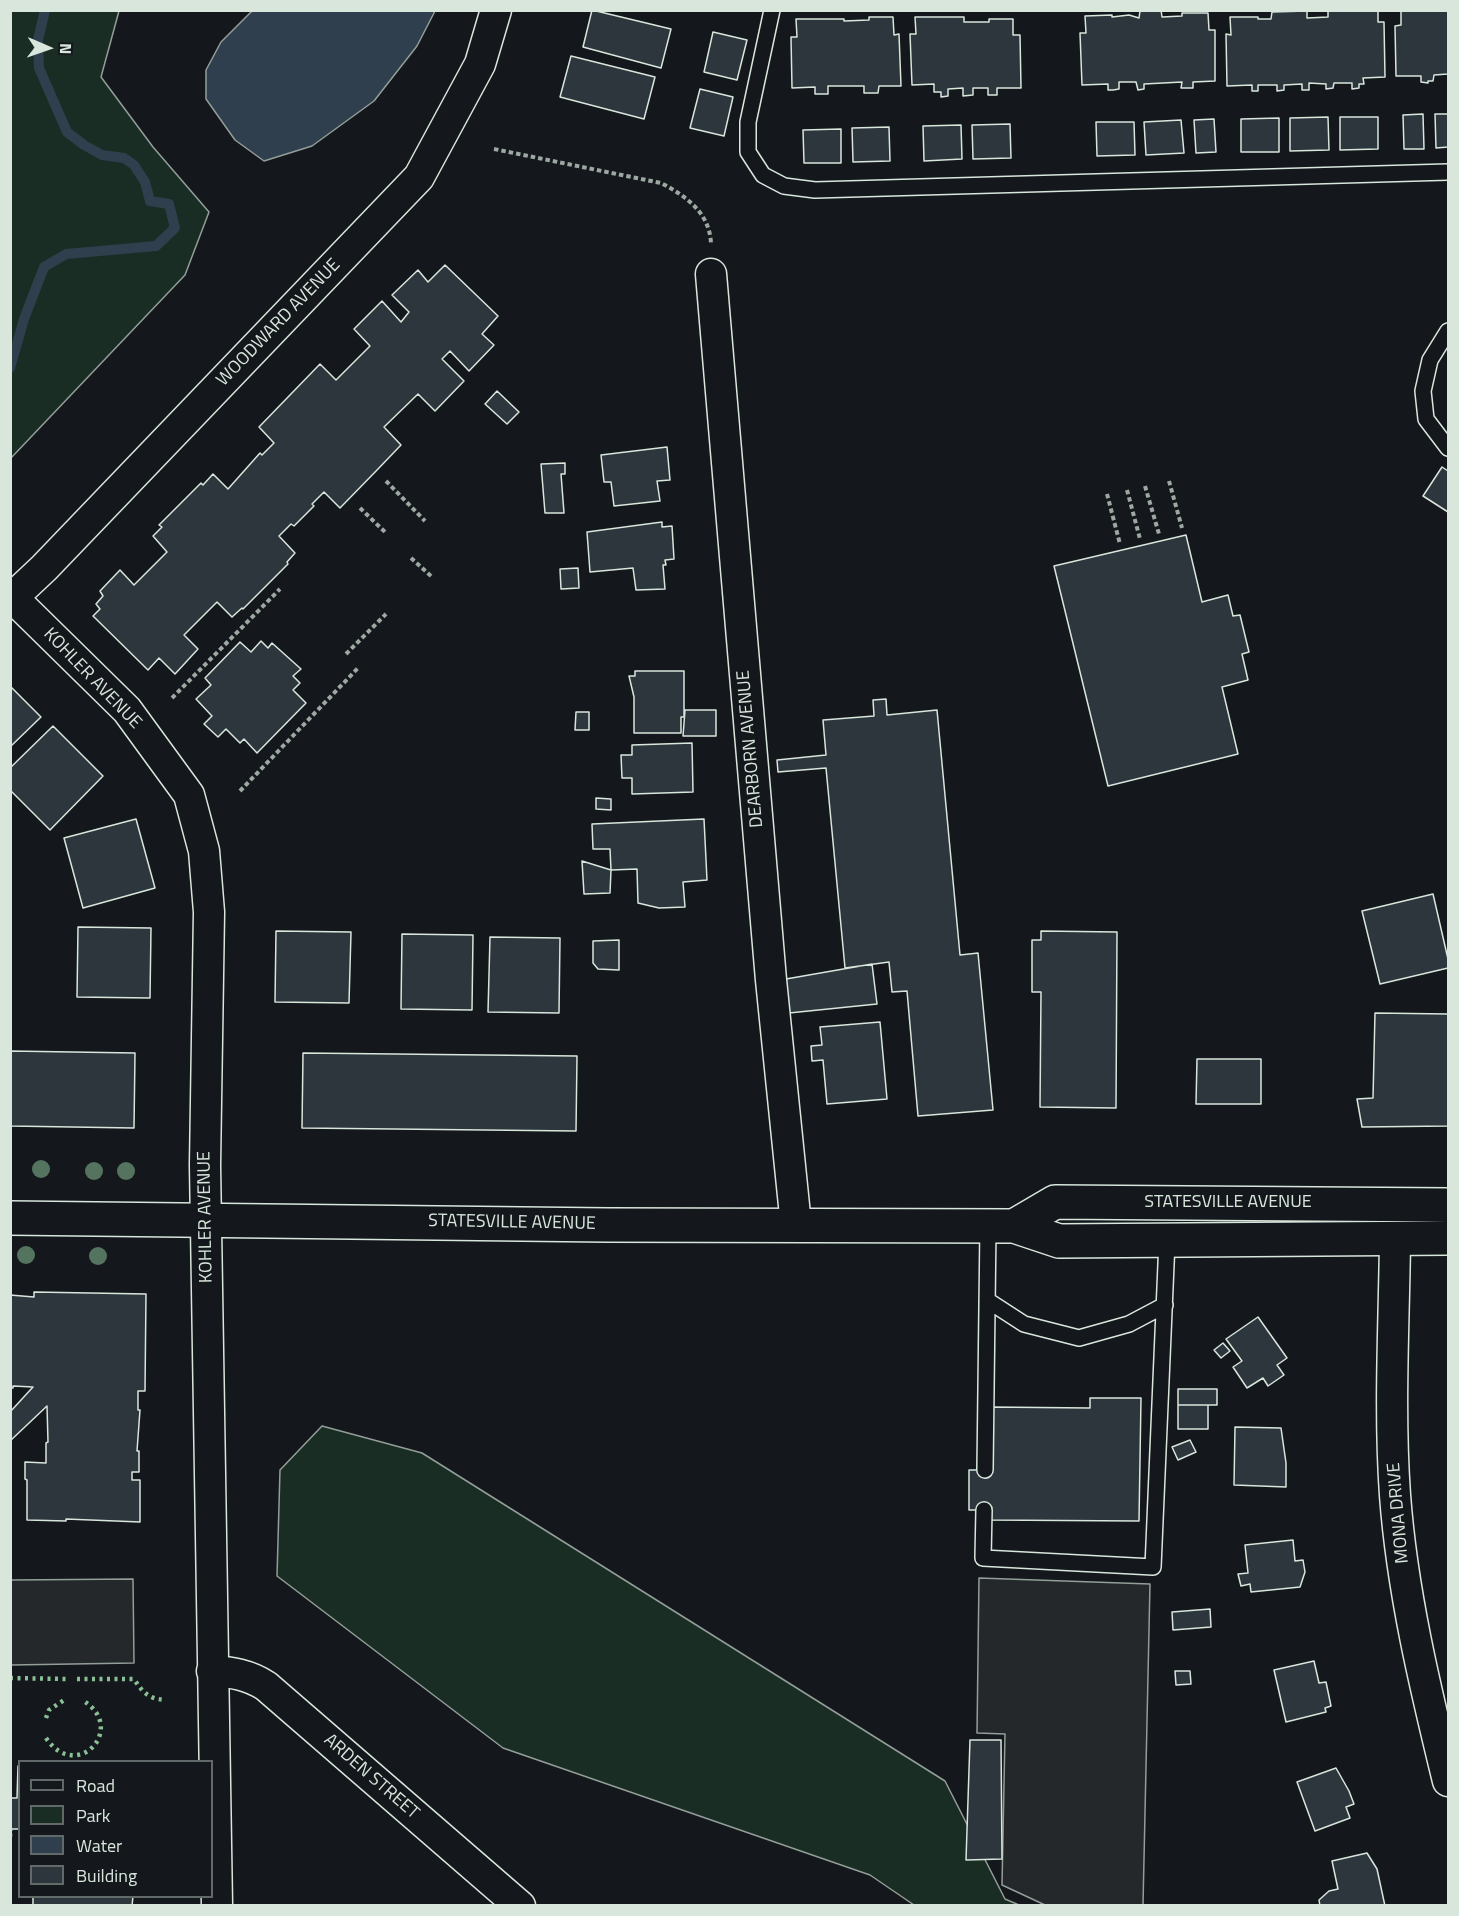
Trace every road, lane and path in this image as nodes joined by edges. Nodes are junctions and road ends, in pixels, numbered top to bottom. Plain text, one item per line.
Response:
1 (496, 10) edge
2 (772, 10) edge
3 (494, 149) dead end
4 (1449, 172) edge
5 (711, 274) joint
6 (1449, 331) edge
7 (1449, 448) edge
8 (386, 481) dead end
9 (1169, 481) dead end
10 (1145, 486) dead end
11 (1127, 490) dead end
12 (1107, 494) dead end
13 (360, 508) dead end
14 (425, 521) dead end
15 (1182, 528) dead end
16 (385, 532) dead end
17 (1159, 534) dead end
18 (1140, 539) dead end
19 (1120, 544) dead end
20 (411, 558) dead end
21 (432, 577) dead end
22 (280, 589) dead end
23 (12, 600) edge
24 (386, 614) dead end
25 (346, 654) dead end
26 (359, 667) dead end
27 (172, 698) dead end
28 (240, 791) dead end
29 (10, 893) edge
30 (10, 906) edge
31 (1449, 1205) edge
32 (10, 1218) edge
33 (206, 1219) junction
34 (796, 1225) junction
35 (1001, 1226) junction
36 (1449, 1238) edge
37 (1395, 1240) junction
38 (1167, 1241) junction
39 (987, 1300) junction
40 (1165, 1305) junction
41 (984, 1470) dead end
42 (984, 1510) dead end
43 (212, 1671) junction
44 (1449, 1781) edge
45 (11, 1829) edge
46 (10, 1838) edge
47 (217, 1905) edge
48 (520, 1905) edge

1 - 23 street, WOODWARD AVENUE
2 - 4 lane
3 - 5 path
5 - 34 street, DEARBORN AVENUE
6 - 7 lane
8 - 14 path
9 - 15 path
10 - 17 path
11 - 18 path
12 - 19 path
13 - 16 path
20 - 21 path
22 - 27 path
23 - 33 street, KOHLER AVENUE
24 - 25 path
26 - 28 path
29 - 30 path
31 - 35 main road, STATESVILLE AVENUE
32 - 33 main road, STATESVILLE AVENUE
33 - 34 main road, STATESVILLE AVENUE
33 - 43 street, KOHLER AVENUE
34 - 35 main road, STATESVILLE AVENUE
35 - 38 main road, STATESVILLE AVENUE
35 - 39 lane
36 - 37 main road, STATESVILLE AVENUE
37 - 38 main road, STATESVILLE AVENUE
37 - 44 street, MONA DRIVE
38 - 40 lane
39 - 40 lane
39 - 41 lane
40 - 42 lane
43 - 47 street, KOHLER AVENUE
43 - 48 street, ARDEN STREET
45 - 46 path

